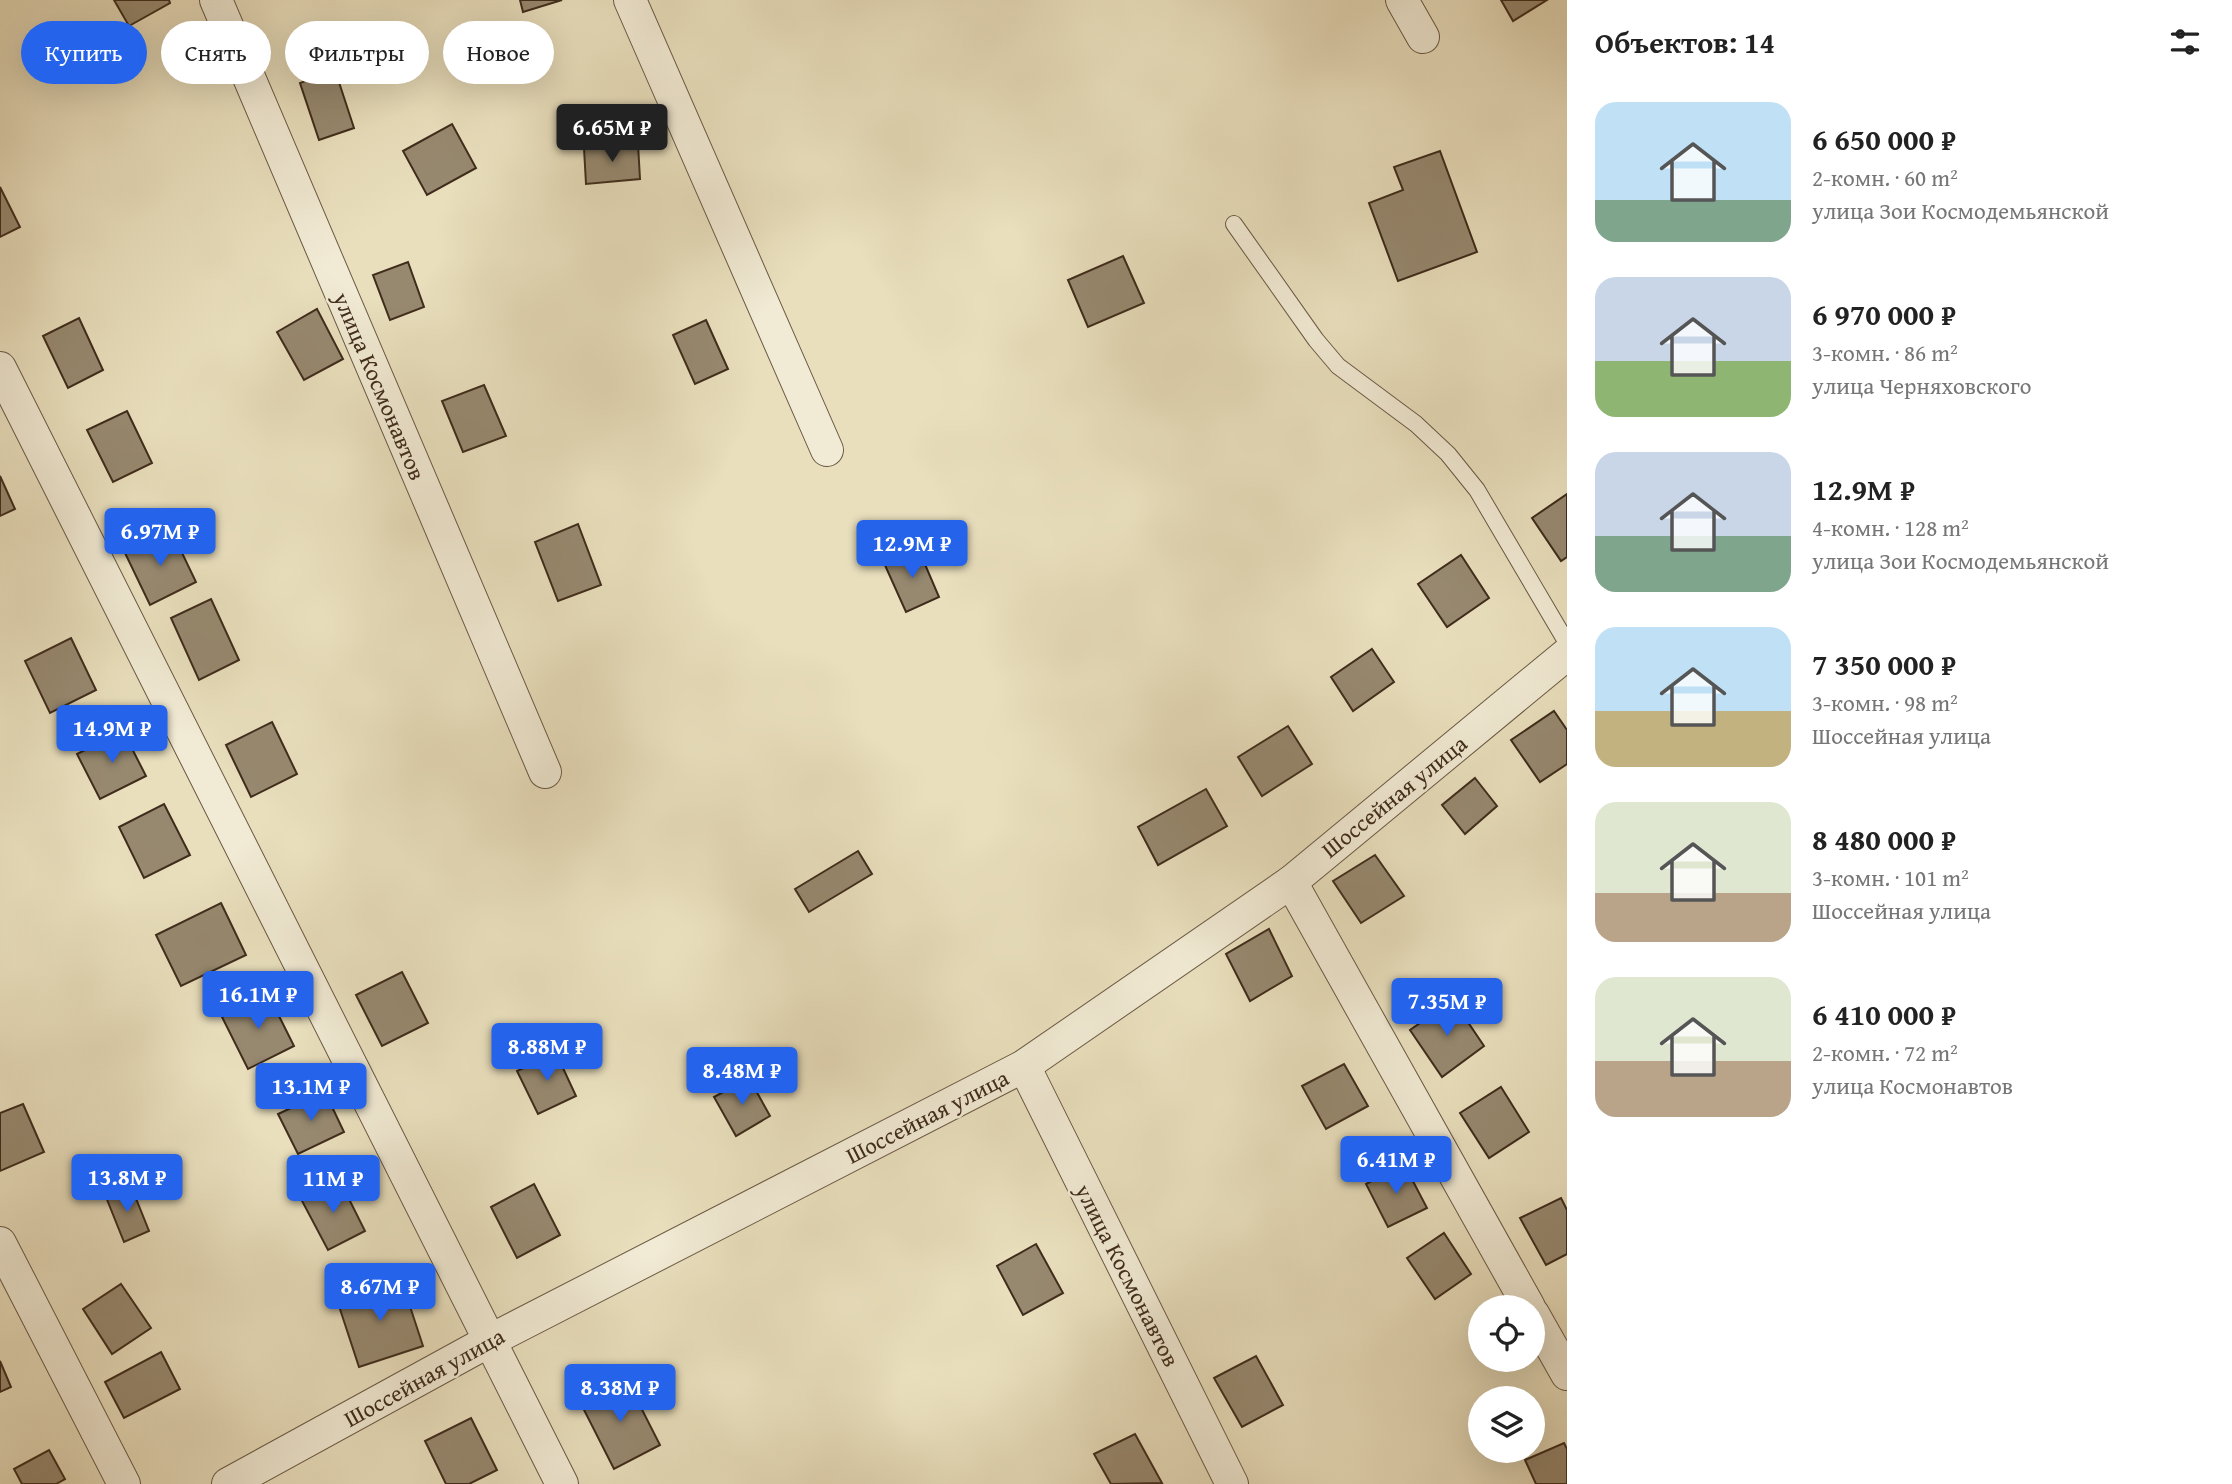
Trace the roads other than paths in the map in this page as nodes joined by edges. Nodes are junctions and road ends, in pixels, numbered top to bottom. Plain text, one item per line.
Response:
1 (216, 0) edge
2 (630, 0) edge
3 (1402, 0) edge
4 (1423, 37) dead end
5 (1234, 224) dead end
6 (0, 368) edge
7 (827, 450) dead end
8 (1567, 643) edge
9 (1567, 654) edge
10 (545, 772) dead end
11 (1291, 882) junction
12 (1024, 1066) junction
13 (0, 1243) edge
14 (1522, 1295) edge
15 (1545, 1335) edge
16 (489, 1341) junction
17 (1567, 1374) edge
18 (124, 1484) edge
19 (228, 1484) edge
20 (562, 1484) edge
21 (1232, 1484) edge

1 - 10 street, улица Космонавтов
2 - 7 street
3 - 4 street
5 - 8 lane
6 - 16 street
9 - 11 street, Шоссейная улица
11 - 12 street, Шоссейная улица
11 - 14 street
12 - 16 street, Шоссейная улица
12 - 21 street, улица Космонавтов
13 - 18 street
15 - 17 street
16 - 19 street, Шоссейная улица
16 - 20 street

